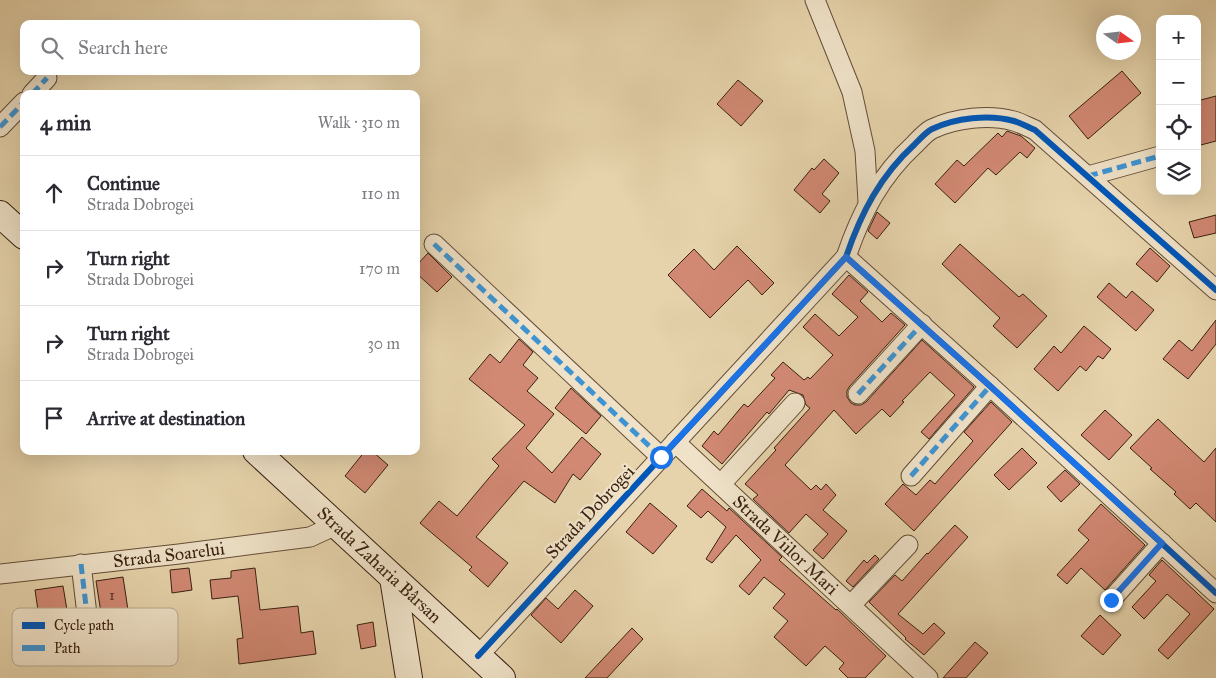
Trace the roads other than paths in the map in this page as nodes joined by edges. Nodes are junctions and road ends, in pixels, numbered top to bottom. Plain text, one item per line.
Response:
1 (815, 0) edge
2 (47, 78) dead end
3 (36, 90) edge
4 (20, 106) edge
5 (0, 127) edge
6 (1156, 157) edge
7 (1088, 176) junction
8 (868, 202) junction
9 (0, 214) edge
10 (20, 232) edge
11 (434, 244) dead end
12 (846, 257) junction
13 (1216, 290) edge
14 (922, 324) junction
15 (990, 386) junction
16 (858, 394) dead end
17 (795, 403) dead end
18 (675, 442) junction
19 (260, 455) edge
20 (661, 457) junction
21 (911, 476) dead end
22 (721, 484) junction
23 (336, 525) junction
24 (1162, 543) junction
25 (908, 545) dead end
26 (81, 564) junction
27 (0, 574) edge
28 (393, 578) junction
29 (1216, 593) edge
30 (1111, 600) dead end
31 (851, 606) junction
32 (86, 608) edge
33 (478, 656) junction
34 (409, 678) edge
35 (502, 678) edge
36 (928, 678) edge

1 - 8 street
2 - 3 street
4 - 5 street
6 - 7 street
7 - 8 street, Strada Dobrogei
7 - 13 street, Strada Dobrogei
8 - 12 street, Strada Dobrogei
9 - 10 main road
11 - 20 street
12 - 14 street
12 - 18 street, Strada Dobrogei
14 - 15 street
14 - 16 street
15 - 21 street
15 - 24 street
17 - 22 street, Strada Viilor Mari
18 - 20 street, Strada Dobrogei
18 - 22 street, Strada Viilor Mari
19 - 23 main road, Strada Zaharia Bârsan
20 - 33 street, Strada Dobrogei
22 - 31 street, Strada Viilor Mari
23 - 26 street, Strada Soarelui
23 - 28 main road, Strada Zaharia Bârsan
24 - 29 street
24 - 30 street
25 - 31 street, Strada Viilor Mari
26 - 27 street, Strada Soarelui
26 - 32 street
28 - 33 main road, Strada Zaharia Bârsan
28 - 34 main road
31 - 36 street, Strada Viilor Mari
33 - 35 main road, Strada Zaharia Bârsan

